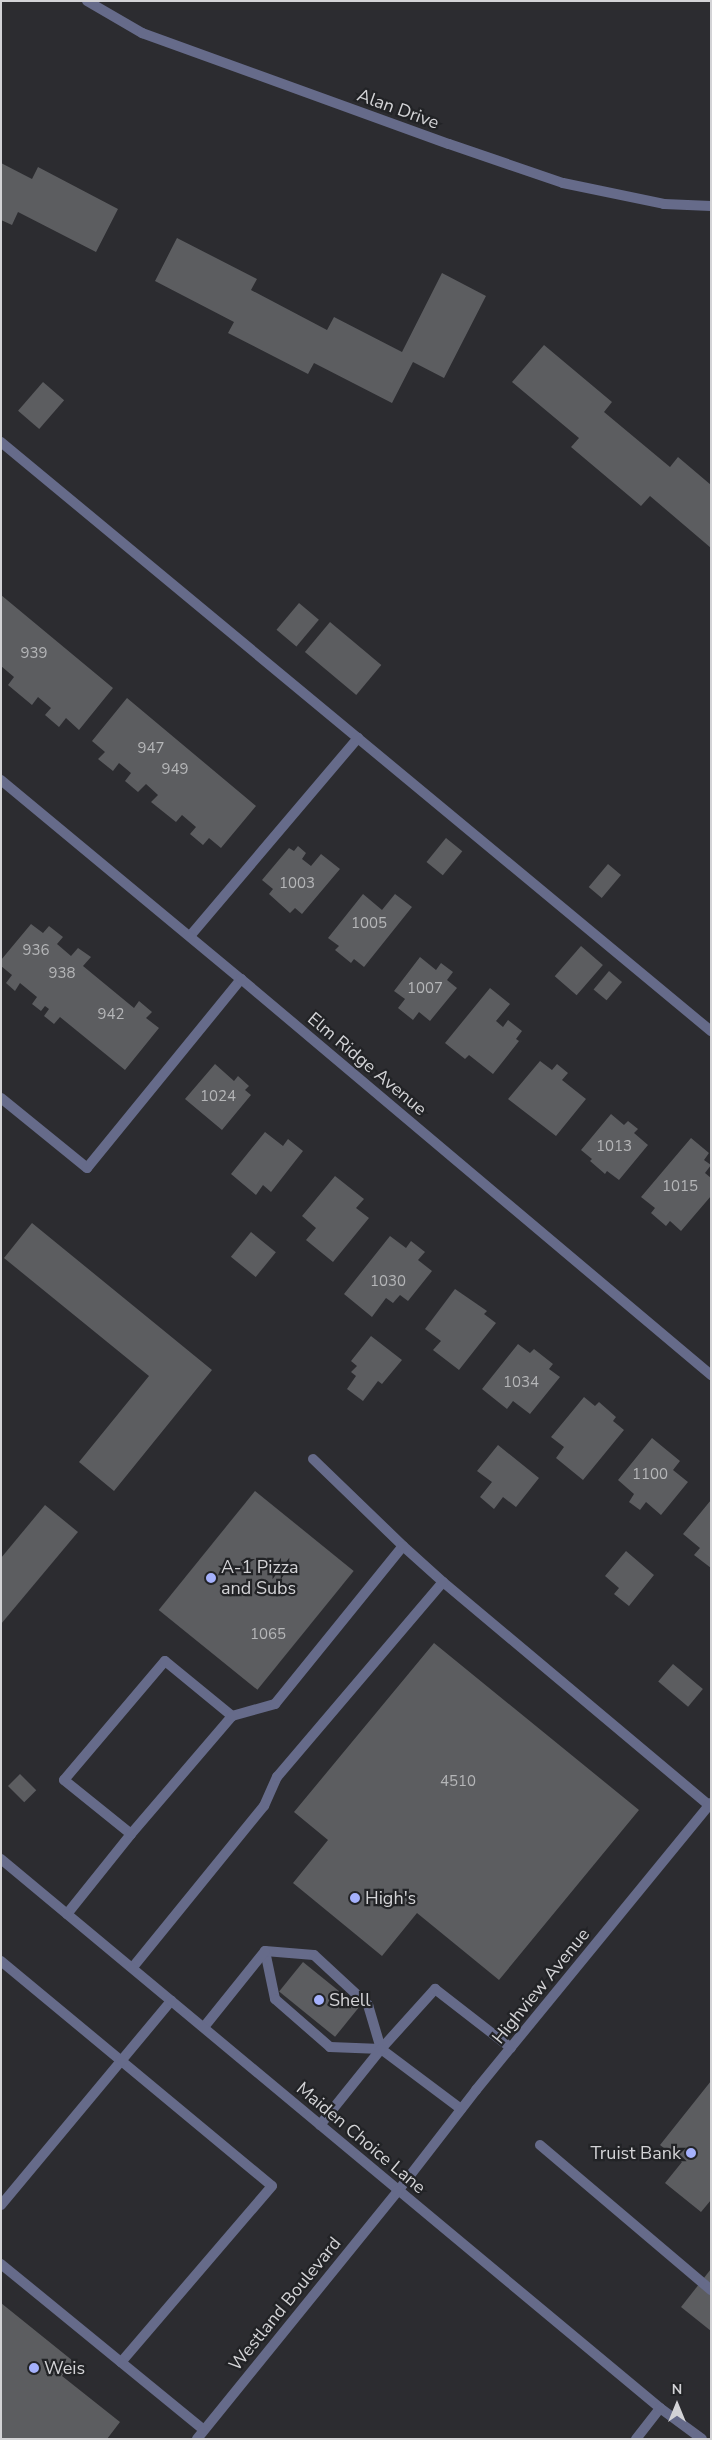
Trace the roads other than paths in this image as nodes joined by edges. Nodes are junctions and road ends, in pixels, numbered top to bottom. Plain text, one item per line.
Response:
1 (87, 1) edge
2 (711, 206) edge
3 (1, 442) edge
4 (358, 738) junction
5 (1, 780) edge
6 (190, 936) junction
7 (241, 979) junction
8 (711, 1031) edge
9 (1, 1098) edge
10 (711, 1375) edge
11 (313, 1459) dead end
12 (403, 1546) junction
13 (443, 1582) junction
14 (232, 1716) junction
15 (710, 1804) edge
16 (131, 1834) junction
17 (1, 1859) edge
18 (68, 1914) junction
19 (265, 1951) junction
20 (1, 1961) edge
21 (133, 1967) junction
22 (171, 2001) junction
23 (204, 2027) junction
24 (511, 2048) junction
25 (381, 2049) junction
26 (122, 2060) junction
27 (460, 2110) junction
28 (320, 2125) junction
29 (540, 2145) dead end
30 (398, 2190) junction
31 (1, 2205) edge
32 (1, 2264) edge
33 (711, 2290) edge
34 (121, 2362) junction
35 (660, 2408) junction
36 (204, 2430) junction
37 (197, 2439) edge
38 (636, 2439) edge
39 (702, 2439) edge

1 - 2 street, Alan Drive
3 - 4 street
4 - 6 street
4 - 8 street
5 - 6 street, Elm Ridge Avenue
6 - 7 street, Elm Ridge Avenue
7 - 9 street
7 - 10 street, Elm Ridge Avenue
11 - 12 street
12 - 13 street
12 - 14 street
13 - 15 street
13 - 21 street
14 - 16 street
14 - 16 street
15 - 24 street, Highview Avenue
16 - 18 street
17 - 18 street, Maiden Choice Lane
18 - 21 street, Maiden Choice Lane
19 - 23 street
19 - 25 street
19 - 25 street
20 - 26 street
21 - 22 street, Maiden Choice Lane
22 - 23 street, Maiden Choice Lane
22 - 26 street
23 - 28 street, Maiden Choice Lane
24 - 25 street
24 - 27 street, Highview Avenue
25 - 27 street
25 - 28 street
26 - 31 street
26 - 34 street
27 - 30 street, Highview Avenue
28 - 30 street, Maiden Choice Lane
29 - 33 street
30 - 35 street, Maiden Choice Lane
30 - 36 street, Westland Boulevard
32 - 34 street
34 - 36 street
35 - 38 street
35 - 39 street, Maiden Choice Lane
36 - 37 street, Westland Boulevard

